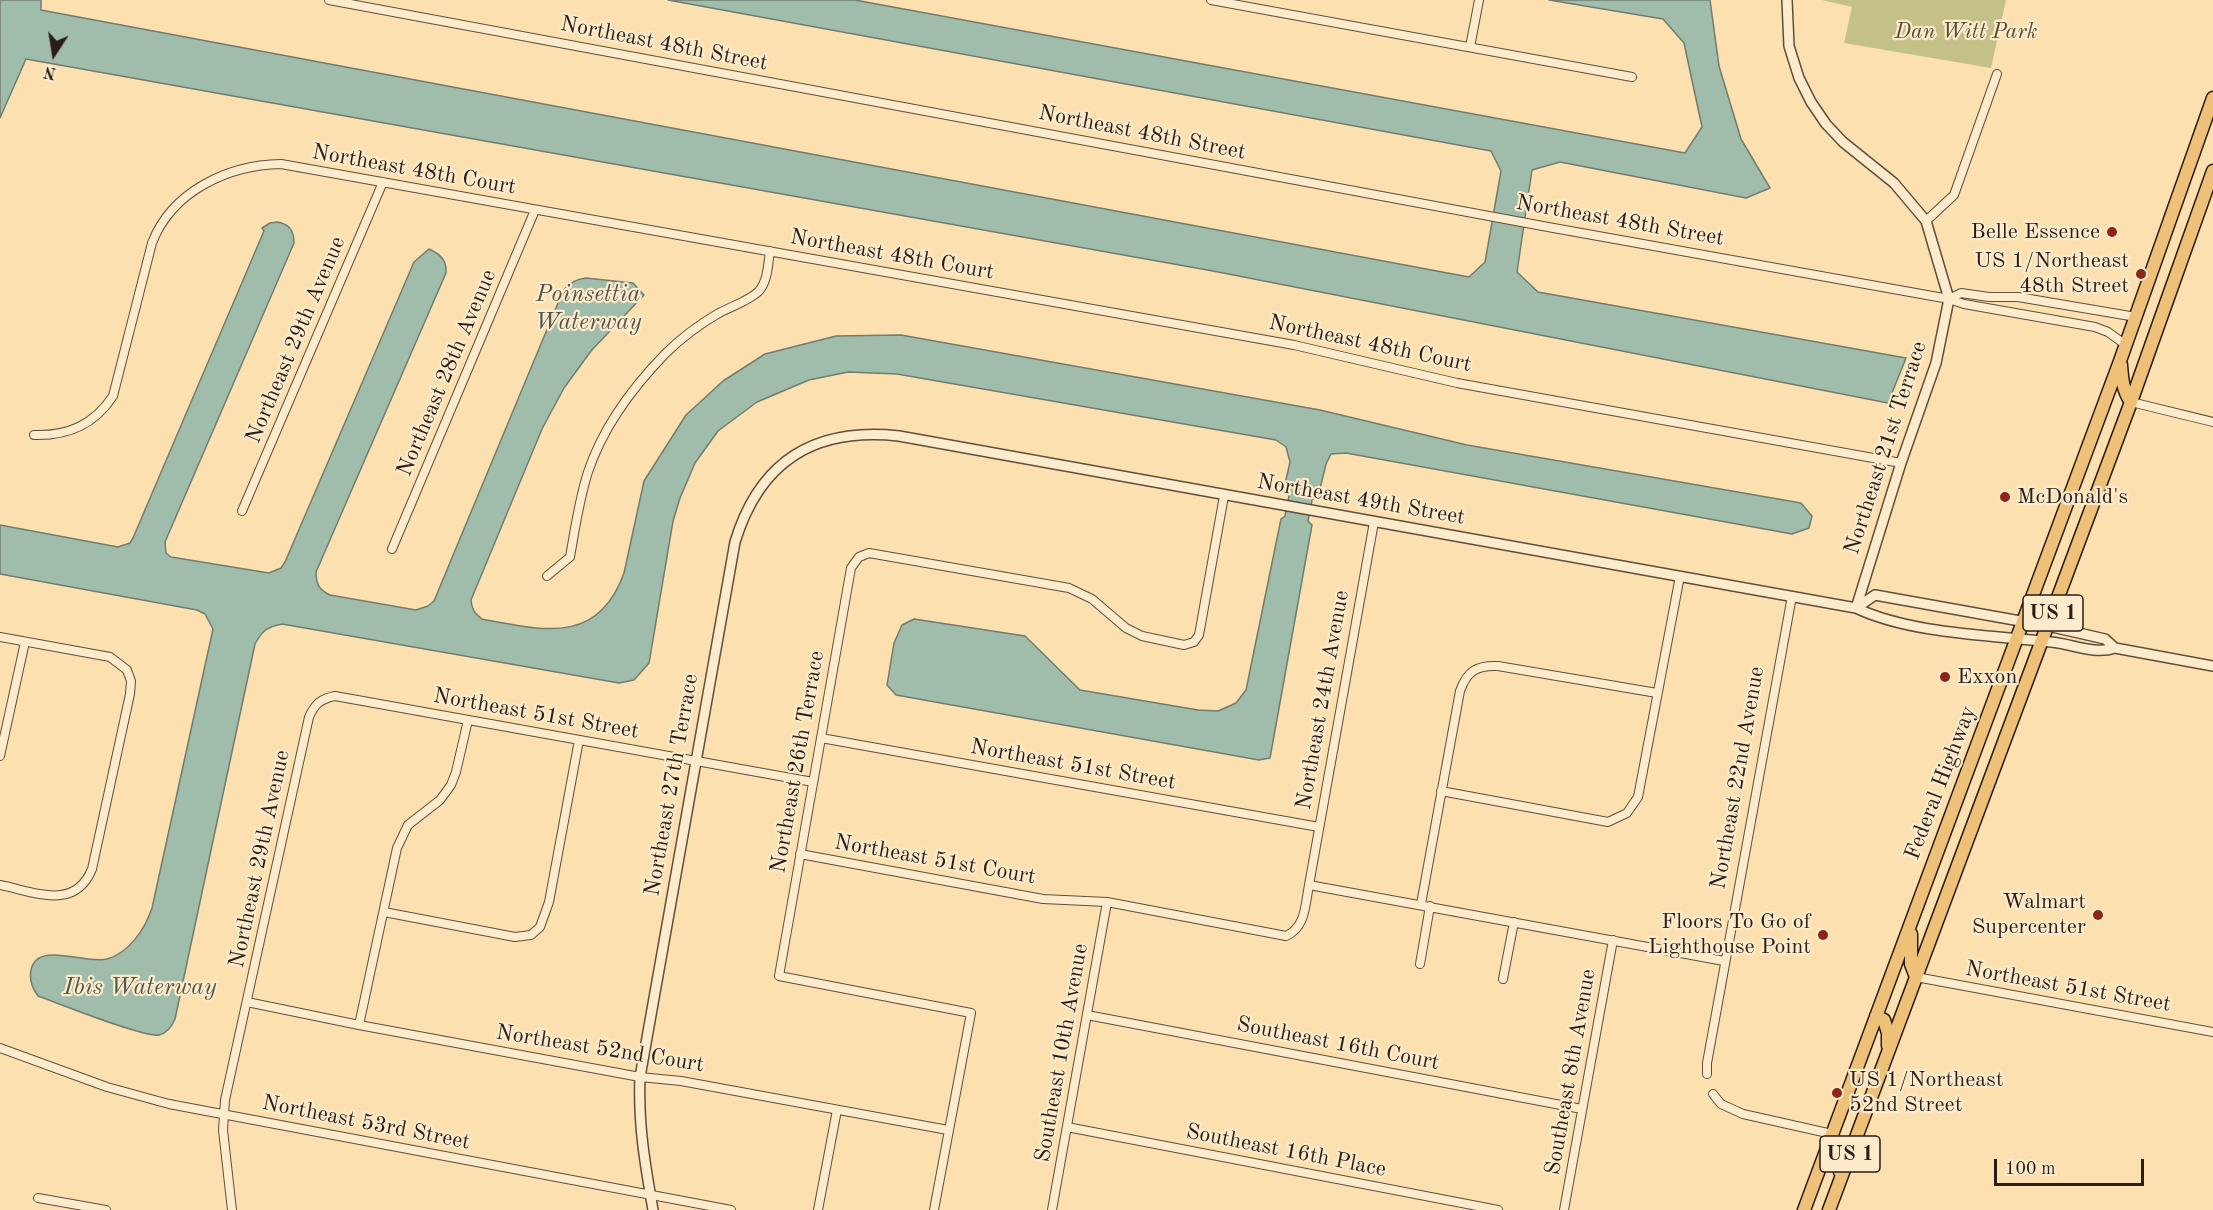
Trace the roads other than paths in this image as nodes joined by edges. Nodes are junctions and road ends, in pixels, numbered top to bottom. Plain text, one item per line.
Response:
1 (329, 0) edge
2 (1211, 0) edge
3 (1479, 0) edge
4 (1787, 0) edge
5 (1470, 47) junction
6 (1997, 74) dead end
7 (1632, 77) dead end
8 (2213, 98) edge
9 (2213, 171) edge
10 (383, 182) junction
11 (535, 210) junction
12 (1926, 220) junction
13 (770, 251) junction
14 (1949, 299) junction
15 (2136, 317) junction
16 (2126, 345) junction
17 (2120, 361) junction
18 (2131, 402) junction
19 (2213, 422) edge
20 (859, 434) joint
21 (34, 435) dead end
22 (1901, 463) junction
23 (1224, 496) junction
24 (242, 511) dead end
25 (1374, 522) junction
26 (392, 549) dead end
27 (547, 576) dead end
28 (1680, 576) junction
29 (1792, 596) junction
30 (1856, 608) junction
31 (2025, 621) junction
32 (2048, 626) junction
33 (0, 637) edge
34 (2018, 638) junction
35 (2043, 641) junction
36 (25, 642) junction
37 (2115, 648) junction
38 (2213, 666) edge
39 (1658, 693) junction
40 (324, 698) joint
41 (468, 720) junction
42 (821, 738) junction
43 (579, 740) junction
44 (0, 756) edge
45 (696, 762) junction
46 (813, 782) junction
47 (1442, 791) junction
48 (1319, 827) junction
49 (800, 854) junction
50 (0, 885) edge
51 (1309, 885) junction
52 (1107, 902) junction
53 (1426, 905) junction
54 (384, 912) junction
55 (1514, 922) junction
56 (1911, 924) junction
57 (1613, 940) junction
58 (1724, 961) junction
59 (1419, 964) dead end
60 (1916, 977) junction
61 (1503, 979) dead end
62 (247, 1002) junction
63 (1087, 1015) junction
64 (1876, 1016) junction
65 (359, 1025) junction
66 (2213, 1032) edge
67 (0, 1048) edge
68 (1888, 1053) junction
69 (1707, 1074) dead end
70 (640, 1077) junction
71 (1713, 1094) dead end
72 (1582, 1108) junction
73 (837, 1110) junction
74 (222, 1115) junction
75 (1067, 1127) junction
76 (948, 1130) junction
77 (1832, 1134) junction
78 (1840, 1182) junction
79 (651, 1195) junction
80 (38, 1198) dead end
81 (106, 1210) edge
82 (232, 1210) edge
83 (653, 1210) edge
84 (731, 1210) edge
85 (818, 1210) edge
86 (934, 1210) edge
87 (1052, 1210) edge
88 (1498, 1210) edge
89 (1564, 1210) edge
90 (1804, 1210) edge
91 (1830, 1210) edge

1 - 14 street, Northeast 48th Street
2 - 5 street
3 - 5 street
4 - 12 street
5 - 7 street
6 - 12 street
8 - 15 main road, Federal Highway / US 1
9 - 18 main road, Federal Highway / US 1
10 - 11 street, Northeast 48th Court
10 - 21 street, Northeast 48th Court
10 - 24 street, Northeast 29th Avenue
11 - 13 street, Northeast 48th Court
11 - 26 street, Northeast 28th Avenue
12 - 14 street
13 - 22 street, Northeast 48th Court
13 - 27 street
14 - 15 street, Northeast 48th Street
14 - 16 street, Northeast 48th Street
14 - 22 street, Northeast 21st Terrace
15 - 16 main road, Federal Highway / US 1
16 - 17 main road, Federal Highway / US 1
17 - 18 main road
17 - 31 main road, Federal Highway / US 1
18 - 19 street
18 - 32 main road, Federal Highway / US 1
20 - 23 street, Northeast 49th Street
20 - 45 street, Northeast 27th Terrace
22 - 30 street, Northeast 21st Terrace
23 - 25 street, Northeast 49th Street
23 - 42 street, Northeast 26th Terrace
25 - 28 street, Northeast 49th Street
25 - 48 street, Northeast 24th Avenue
28 - 29 street, Northeast 49th Street
28 - 39 street
29 - 30 street, Northeast 49th Street
29 - 58 street, Northeast 22nd Avenue
30 - 31 street, Northeast 49th Street
30 - 34 street, Northeast 49th Street
31 - 32 street, Northeast 49th Street
31 - 34 main road, Federal Highway / US 1
32 - 35 main road, Federal Highway / US 1
32 - 37 street, Northeast 49th Street
33 - 36 street
34 - 35 street, Northeast 49th Street
34 - 56 main road, Federal Highway / US 1
35 - 37 street, Northeast 49th Street
35 - 60 main road, Federal Highway / US 1
36 - 44 street
36 - 50 street
37 - 38 street, Northeast 49th Street
39 - 47 street
39 - 47 street
40 - 41 street, Northeast 51st Street
40 - 62 street, Northeast 29th Avenue
41 - 43 street, Northeast 51st Street
41 - 54 street
42 - 46 street, Northeast 26th Terrace
42 - 48 street, Northeast 51st Street
43 - 45 street, Northeast 51st Street
43 - 54 street
45 - 46 street, Northeast 51st Street
45 - 70 street, Northeast 27th Terrace
46 - 49 street, Northeast 26th Terrace
47 - 53 street
48 - 51 street, Northeast 24th Avenue
49 - 52 street, Northeast 51st Court
49 - 76 street, Northeast 26th Terrace
51 - 52 street, Northeast 24th Avenue
51 - 53 street
52 - 63 street, Southeast 10th Avenue
53 - 55 street
53 - 59 street
54 - 65 street
55 - 57 street
55 - 61 street
56 - 60 main road
56 - 64 main road, Federal Highway / US 1
57 - 58 street
57 - 72 street, Southeast 8th Avenue
58 - 69 street, Northeast 22nd Avenue
60 - 66 street, Northeast 51st Street
60 - 68 main road, Federal Highway / US 1
62 - 65 street, Northeast 52nd Court
62 - 74 street, Northeast 29th Avenue
63 - 72 street, Southeast 16th Court
63 - 75 street, Southeast 10th Avenue
64 - 68 main road
64 - 77 main road, Federal Highway / US 1
65 - 70 street, Northeast 52nd Court
67 - 74 street, Northeast 53rd Street
68 - 78 main road, Federal Highway / US 1
70 - 73 street, Northeast 52nd Court
70 - 79 street, Northeast 27th Terrace
71 - 77 street
72 - 89 street, Southeast 8th Avenue
73 - 76 street, Northeast 52nd Court
73 - 85 street
74 - 79 street, Northeast 53rd Street
74 - 82 street, Northeast 29th Avenue
75 - 87 street, Southeast 10th Avenue
75 - 88 street, Southeast 16th Place
76 - 86 street
77 - 78 main road
77 - 90 main road, Federal Highway / US 1
78 - 91 main road, Federal Highway / US 1
79 - 83 street, Northeast 27th Terrace
79 - 84 street, Northeast 53rd Street
80 - 81 street

